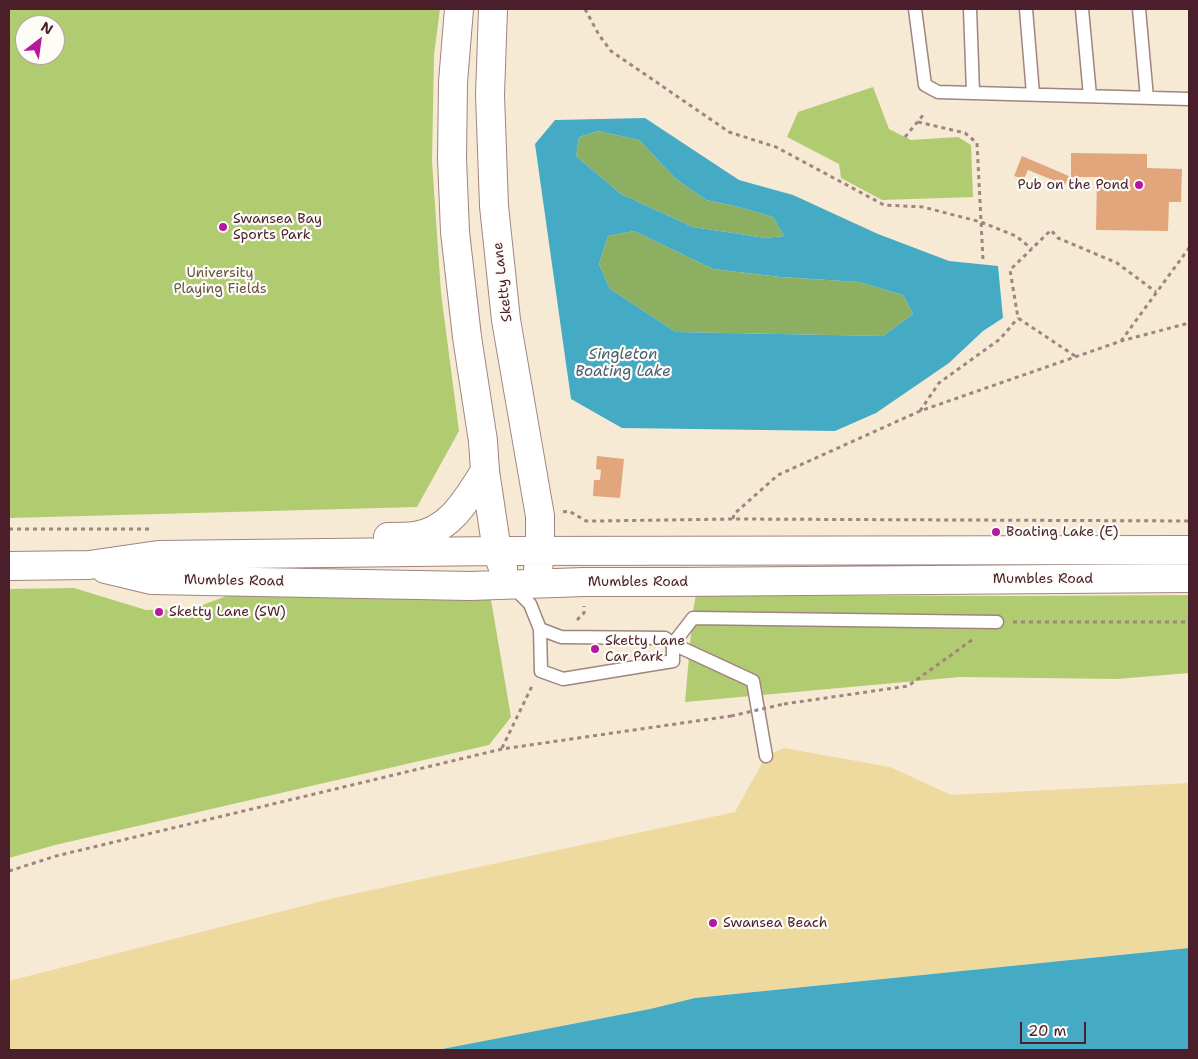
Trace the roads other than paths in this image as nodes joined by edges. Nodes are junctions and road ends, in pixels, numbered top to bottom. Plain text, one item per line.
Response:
1 (459, 9) edge
2 (493, 9) edge
3 (915, 9) edge
4 (970, 9) edge
5 (1026, 9) edge
6 (1082, 9) edge
7 (1139, 9) edge
8 (973, 92) junction
9 (1033, 94) junction
10 (1090, 96) junction
11 (1147, 98) junction
12 (1189, 99) edge
13 (485, 472) junction
14 (540, 516) junction
15 (1189, 550) edge
16 (497, 551) junction
17 (540, 552) junction
18 (583, 552) junction
19 (89, 565) junction
20 (9, 566) edge
21 (1189, 578) edge
22 (510, 584) junction
23 (534, 594) junction
24 (997, 622) road end
25 (540, 629) junction
26 (673, 644) junction
27 (766, 756) dead end

1 - 13 main road
2 - 14 main road, Sketty Lane
3 - 8 lane
4 - 8 lane
5 - 9 lane
6 - 10 lane
7 - 11 lane
8 - 9 lane
9 - 10 lane
10 - 11 lane
11 - 12 lane
13 - 16 main road
13 - 19 main road
14 - 17 main road, Sketty Lane
14 - 18 main road
15 - 18 main road, Mumbles Road
16 - 17 main road, Mumbles Road
16 - 19 main road, Mumbles Road
16 - 22 main road
17 - 18 main road, Mumbles Road
17 - 23 main road, Sketty Lane
19 - 20 main road, Mumbles Road
19 - 22 main road, Mumbles Road
21 - 23 main road, Mumbles Road
22 - 23 main road, Mumbles Road
23 - 25 lane
24 - 26 lane
25 - 26 lane
25 - 26 lane
26 - 27 lane

